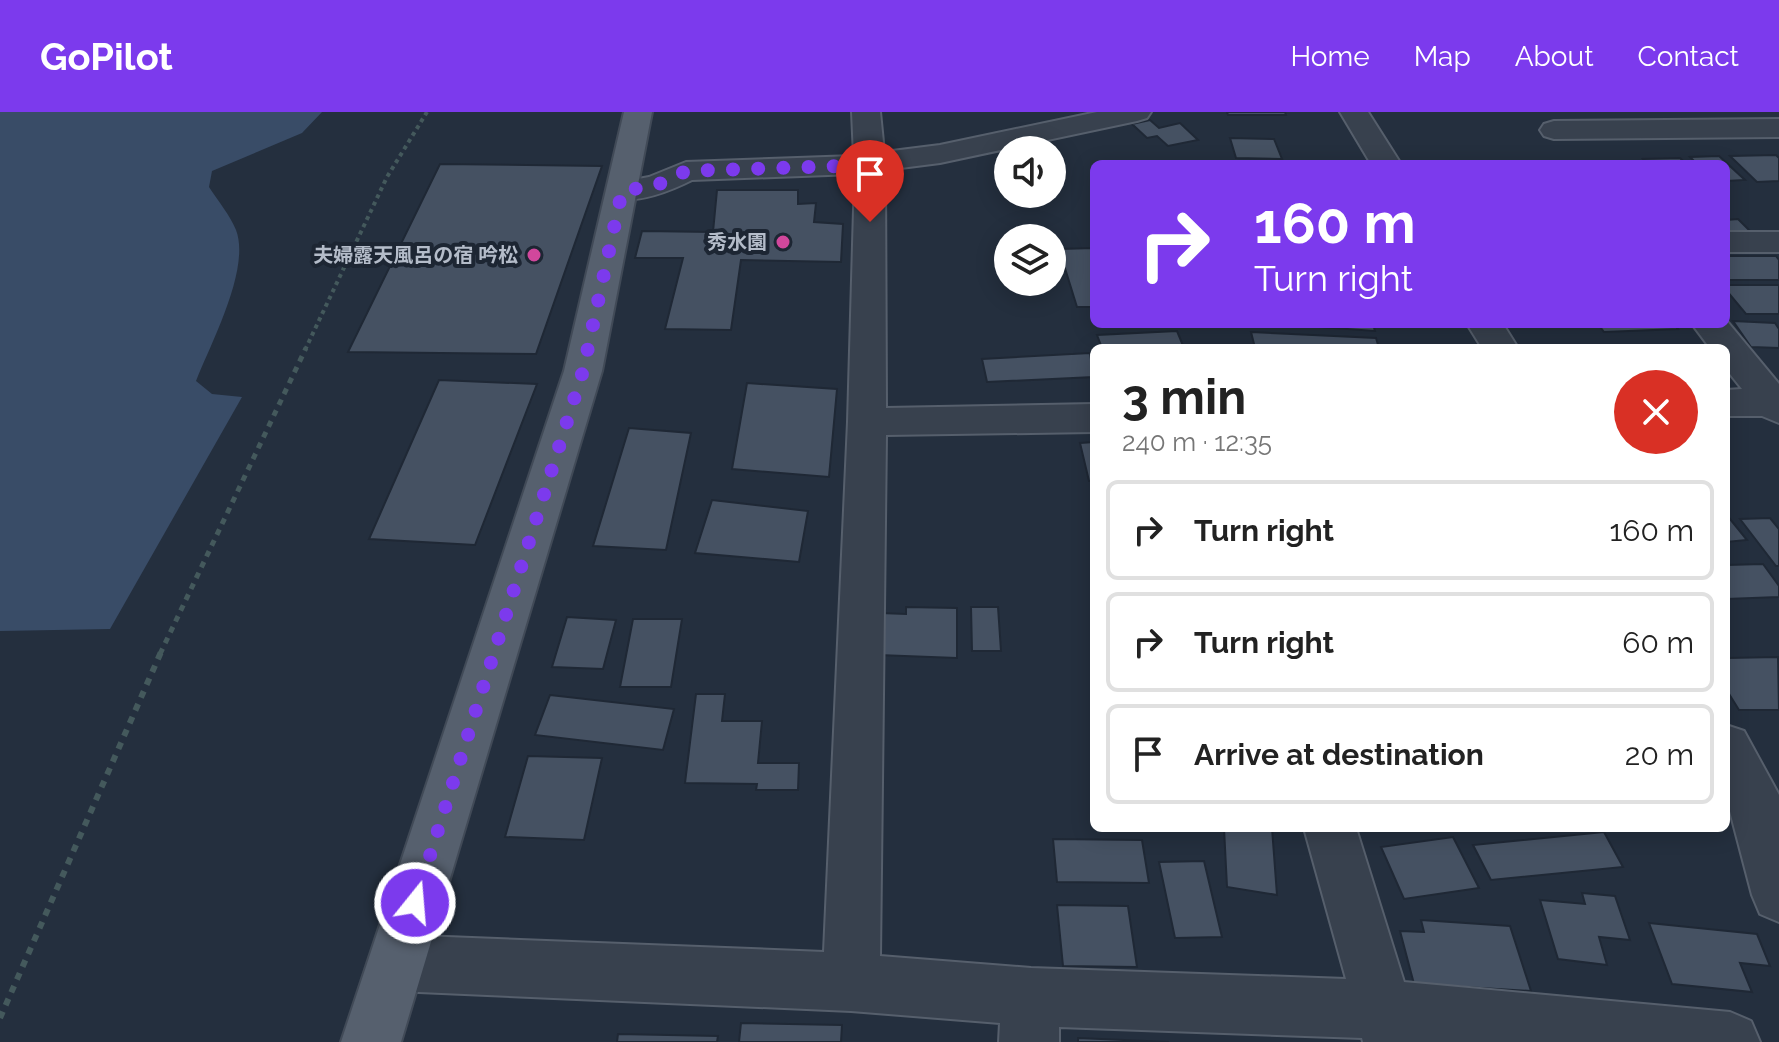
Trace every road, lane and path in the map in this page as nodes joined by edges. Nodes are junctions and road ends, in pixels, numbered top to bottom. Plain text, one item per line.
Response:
1 (427, 112) edge
2 (638, 112) edge
3 (866, 112) edge
4 (1137, 112) edge
5 (1354, 112) edge
6 (1546, 121) edge
7 (1779, 128) edge
8 (1572, 153) dead end
9 (1384, 160) edge
10 (870, 165) junction
11 (622, 191) junction
12 (1730, 242) edge
13 (1779, 242) edge
14 (1713, 328) edge
15 (1727, 344) edge
16 (1730, 348) edge
17 (1730, 403) edge
18 (1777, 405) edge
19 (1090, 418) edge
20 (867, 422) junction
21 (1730, 754) edge
22 (1331, 832) edge
23 (1779, 895) edge
24 (396, 963) junction
25 (851, 982) junction
26 (0, 1018) edge
27 (1030, 1019) edge
28 (1387, 1025) edge
29 (371, 1042) edge
30 (1730, 1042) edge

1 - 26 path
2 - 11 main road
3 - 10 street
4 - 10 street
5 - 9 street
6 - 7 street
6 - 8 street
10 - 11 street
10 - 20 street
11 - 24 main road
12 - 13 street
14 - 15 street
16 - 18 street
17 - 18 street
19 - 20 street
20 - 25 street
21 - 23 street
22 - 28 street
24 - 25 street
24 - 29 main road
25 - 27 street
27 - 28 street
28 - 30 street

